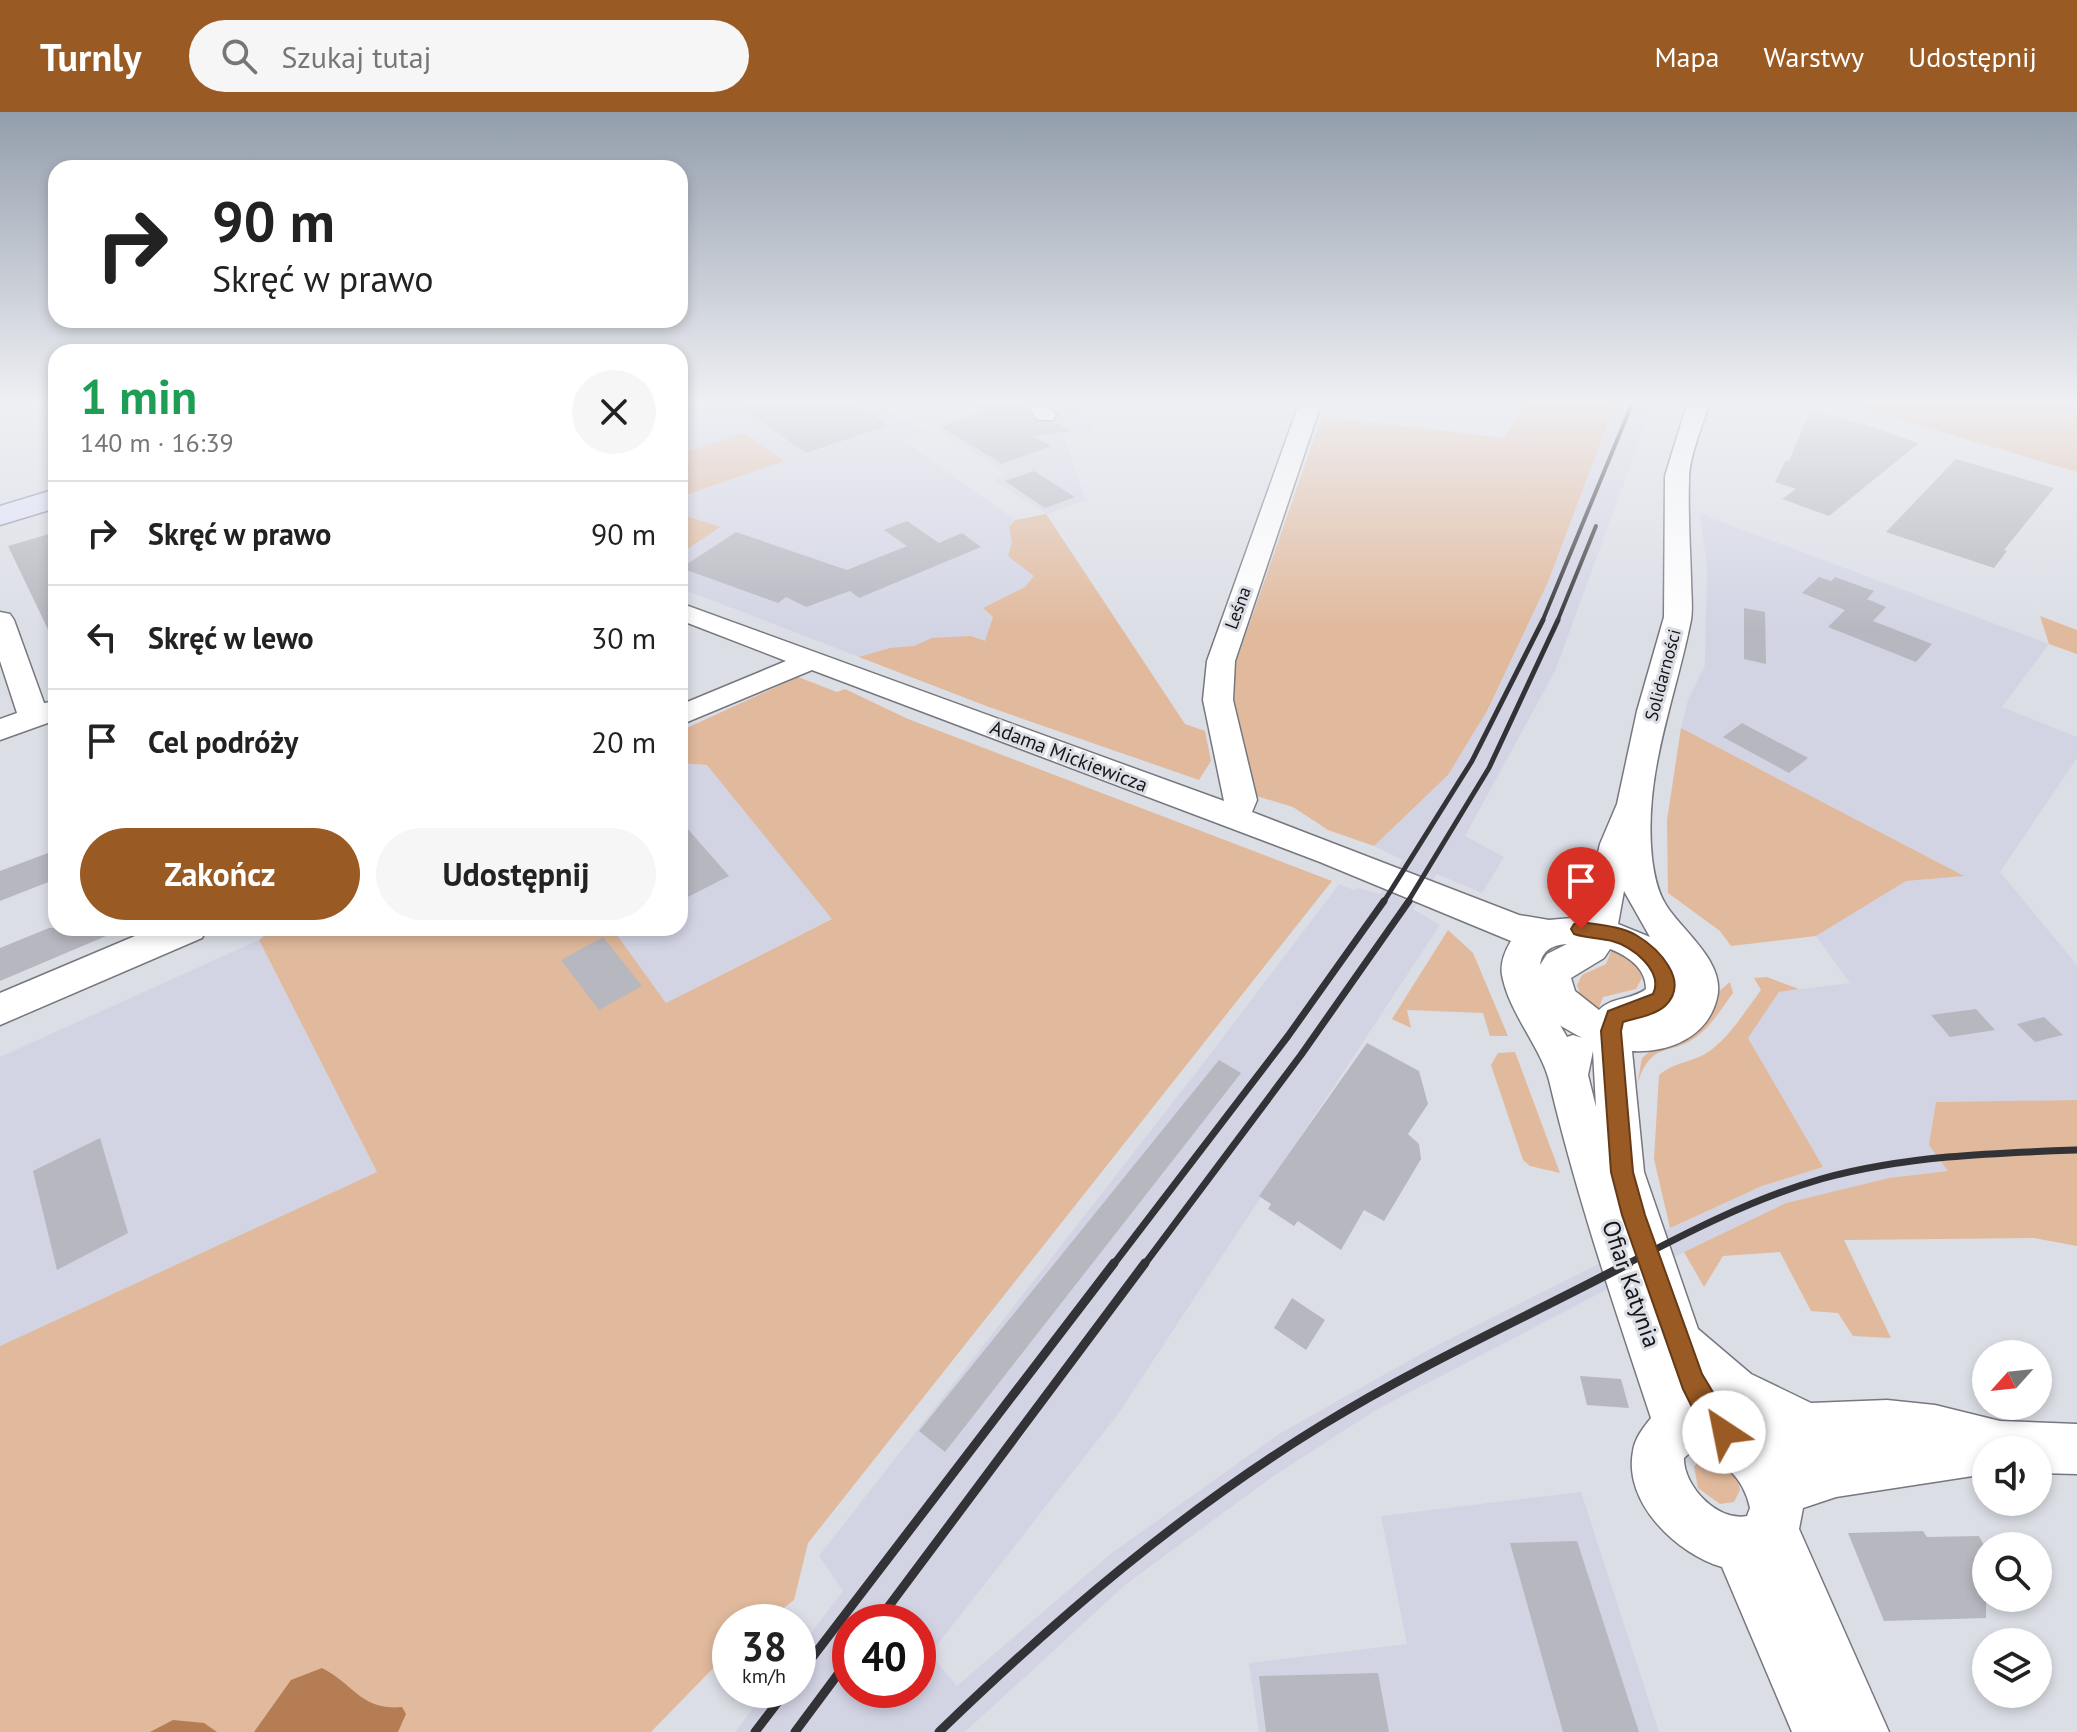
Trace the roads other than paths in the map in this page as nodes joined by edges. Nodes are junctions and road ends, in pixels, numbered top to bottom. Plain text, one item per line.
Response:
1 (1284, 480) edge
2 (1677, 480) edge
3 (48, 501) edge
4 (48, 507) edge
5 (0, 517) edge
6 (688, 614) edge
7 (0, 620) edge
8 (812, 660) junction
9 (688, 713) edge
10 (45, 714) edge
11 (0, 730) edge
12 (1633, 804) junction
13 (1233, 818) junction
14 (1457, 906) junction
15 (1599, 931) junction
16 (1550, 934) junction
17 (171, 936) edge
18 (1521, 960) junction
19 (1558, 998) junction
20 (0, 1010) edge
21 (1611, 1031) junction
22 (1568, 1075) junction
23 (1682, 1344) junction
24 (1809, 1428) junction
25 (1972, 1440) edge
26 (2052, 1448) edge
27 (2077, 1449) edge
28 (1972, 1450) edge
29 (1739, 1479) junction
30 (1822, 1732) edge
31 (1859, 1732) edge

1 - 13 street, Leśna
2 - 12 street, Solidarności
3 - 5 main road
4 - 5 main road
6 - 8 street, Adama Mickiewicza
7 - 10 street
8 - 9 street
8 - 13 street, Adama Mickiewicza
10 - 11 street
12 - 15 street, Solidarności
12 - 21 street, Solidarności
13 - 14 street, Adama Mickiewicza
14 - 16 street, Adama Mickiewicza
14 - 18 street, Adama Mickiewicza
15 - 16 street, Adama Mickiewicza
15 - 19 street
15 - 21 street
16 - 18 street
17 - 20 street
18 - 19 street, Adama Mickiewicza
18 - 22 street
19 - 21 street, Adama Mickiewicza
19 - 22 street, Ofiar Katynia
21 - 23 street, Ofiar Katynia
22 - 29 street, Ofiar Katynia
23 - 24 street
23 - 29 street, Ofiar Katynia
24 - 25 street
24 - 29 street
26 - 27 street
28 - 29 street
29 - 30 street, Ofiar Katynia
29 - 31 street, Ofiar Katynia

